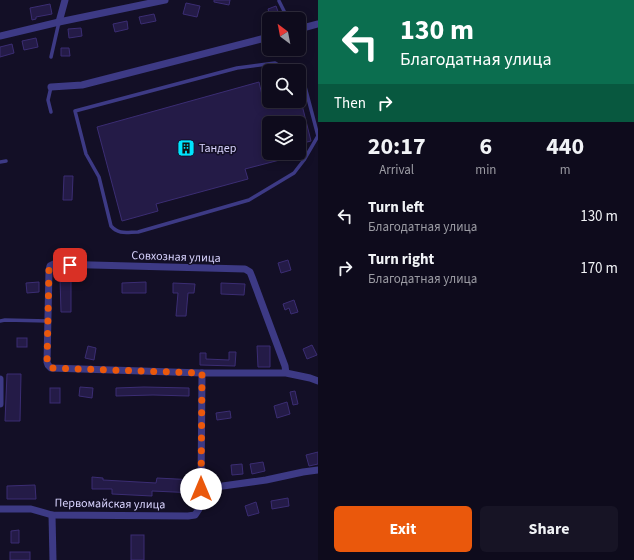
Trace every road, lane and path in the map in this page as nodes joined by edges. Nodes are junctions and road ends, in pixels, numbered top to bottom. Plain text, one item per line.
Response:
1 (65, 0) edge
2 (165, 0) edge
3 (279, 1) dead end
4 (284, 12) edge
5 (59, 22) junction
6 (318, 24) edge
7 (306, 27) edge
8 (0, 36) edge
9 (262, 39) edge
10 (51, 57) dead end
11 (262, 65) edge
12 (51, 87) joint
13 (306, 93) edge
14 (51, 112) dead end
15 (318, 136) edge
16 (6, 161) dead end
17 (0, 162) edge
18 (0, 321) edge
19 (48, 321) junction
20 (202, 373) junction
21 (286, 373) junction
22 (0, 379) edge
23 (318, 382) edge
24 (0, 404) edge
25 (318, 470) edge
26 (201, 489) junction
27 (0, 510) edge
28 (52, 515) junction
29 (53, 560) edge

1 - 5 street
2 - 5 street
3 - 4 lane
5 - 8 street
5 - 10 lane
6 - 7 street
9 - 12 street
11 - 15 lane
12 - 14 lane
13 - 15 lane
16 - 17 lane
18 - 19 lane
19 - 20 street
19 - 21 street, Совхозная улица
20 - 21 street
20 - 26 street
21 - 23 street
22 - 24 street
25 - 26 street
26 - 28 street, Первомайская улица
27 - 28 street, Первомайская улица
28 - 29 street

